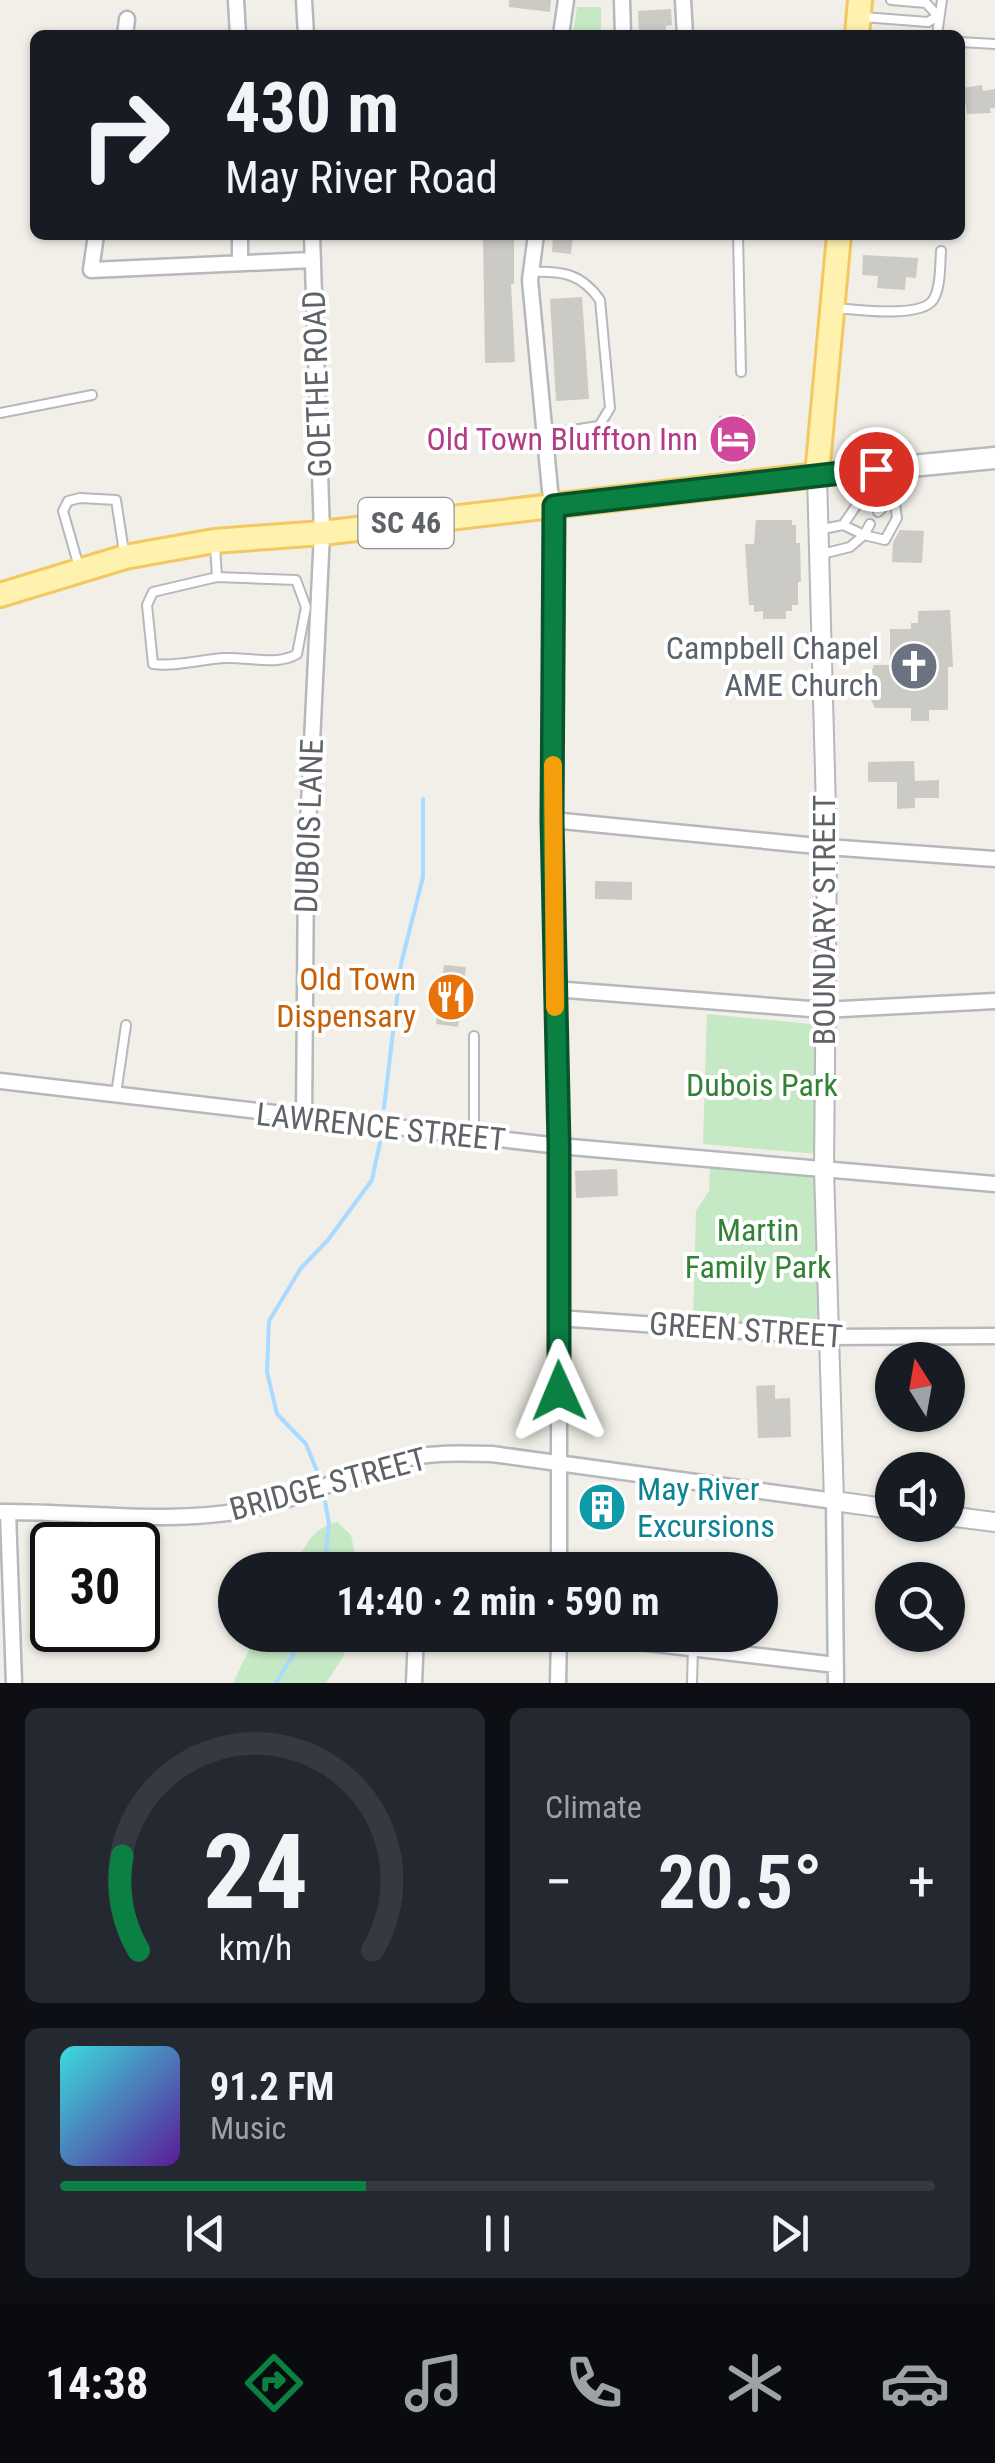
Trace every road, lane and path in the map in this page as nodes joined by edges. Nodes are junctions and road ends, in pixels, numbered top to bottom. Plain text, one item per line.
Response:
1 (236, 0) edge
2 (304, 0) edge
3 (566, 0) edge
4 (622, 0) edge
5 (683, 0) edge
6 (891, 0) edge
7 (942, 0) edge
8 (938, 16) junction
9 (859, 17) edge
10 (238, 30) edge
11 (306, 30) edge
12 (562, 30) edge
13 (623, 30) edge
14 (685, 30) edge
15 (937, 30) edge
16 (965, 42) edge
17 (995, 44) edge
18 (95, 240) edge
19 (240, 240) edge
20 (312, 240) edge
21 (535, 240) edge
22 (738, 240) edge
23 (839, 240) edge
24 (941, 251) dead end
25 (312, 260) junction
26 (240, 261) junction
27 (531, 272) junction
28 (832, 308) junction
29 (741, 372) dead end
30 (92, 395) dead end
31 (0, 413) edge
32 (546, 434) junction
33 (995, 458) edge
34 (906, 466) junction
35 (817, 475) junction
36 (894, 497) junction
37 (554, 506) junction
38 (878, 512) dead end
39 (870, 524) dead end
40 (843, 526) junction
41 (818, 530) junction
42 (322, 533) junction
43 (864, 535) junction
44 (214, 541) junction
45 (819, 555) junction
46 (124, 557) junction
47 (80, 571) junction
48 (217, 577) junction
49 (0, 596) edge
50 (552, 820) junction
51 (826, 847) junction
52 (995, 859) edge
53 (554, 989) junction
54 (995, 1001) edge
55 (823, 1010) junction
56 (126, 1025) dead end
57 (474, 1036) dead end
58 (0, 1081) edge
59 (116, 1094) junction
60 (304, 1119) junction
61 (474, 1137) junction
62 (559, 1146) junction
63 (824, 1169) junction
64 (995, 1184) edge
65 (558, 1318) junction
66 (995, 1336) edge
67 (828, 1337) junction
68 (560, 1464) junction
69 (834, 1501) junction
70 (875, 1507) edge
71 (4, 1512) edge
72 (965, 1518) edge
73 (995, 1522) edge
74 (559, 1552) edge
75 (415, 1652) edge
76 (559, 1652) edge
77 (694, 1652) edge
78 (727, 1652) edge
79 (836, 1665) junction
80 (14, 1683) edge
81 (414, 1683) edge
82 (558, 1683) edge
83 (692, 1683) edge
84 (836, 1683) edge

1 - 10 street
2 - 11 street
3 - 12 street
4 - 13 street
5 - 14 street
6 - 8 lane
7 - 8 lane
8 - 9 lane
8 - 15 lane
16 - 17 lane
18 - 26 street
19 - 26 street
20 - 25 street, GOETHE ROAD
21 - 27 street
22 - 29 lane
23 - 28 main road
24 - 28 lane
25 - 26 street
25 - 42 street, GOETHE ROAD
27 - 32 street
27 - 32 lane
28 - 35 main road
30 - 31 lane
32 - 37 street
33 - 34 main road
34 - 35 main road
34 - 36 lane
35 - 37 main road, SC 46
35 - 41 street, BOUNDARY STREET
36 - 38 lane
36 - 40 lane
36 - 43 lane
37 - 42 main road, SC 46
37 - 50 street
39 - 43 lane
40 - 41 lane
40 - 43 lane
41 - 45 street, BOUNDARY STREET
42 - 44 main road, SC 46
42 - 60 street, DUBOIS LANE
43 - 45 lane
44 - 46 main road, SC 46
44 - 48 lane
45 - 51 street, BOUNDARY STREET
46 - 47 main road, SC 46
46 - 47 lane
47 - 49 main road, SC 46
48 - 48 lane
50 - 51 street
50 - 53 street
51 - 52 street
51 - 55 street, BOUNDARY STREET
53 - 55 street
53 - 62 street
54 - 55 street
55 - 63 street, BOUNDARY STREET
56 - 59 lane
57 - 61 lane
58 - 59 street, LAWRENCE STREET
59 - 60 street, LAWRENCE STREET
60 - 61 street, LAWRENCE STREET
61 - 62 street, LAWRENCE STREET
62 - 63 street, LAWRENCE STREET
62 - 65 street
63 - 64 street, LAWRENCE STREET
63 - 67 street, BOUNDARY STREET
65 - 67 street, GREEN STREET
65 - 68 street
66 - 67 street, GREEN STREET
67 - 69 street, BOUNDARY STREET
68 - 69 street, BRIDGE STREET
68 - 71 street, BRIDGE STREET
68 - 74 street
69 - 70 street, BRIDGE STREET
69 - 79 street, BOUNDARY STREET
71 - 80 street
72 - 73 street
75 - 81 street
76 - 82 street
77 - 83 lane
78 - 79 street
79 - 84 street, BOUNDARY STREET

